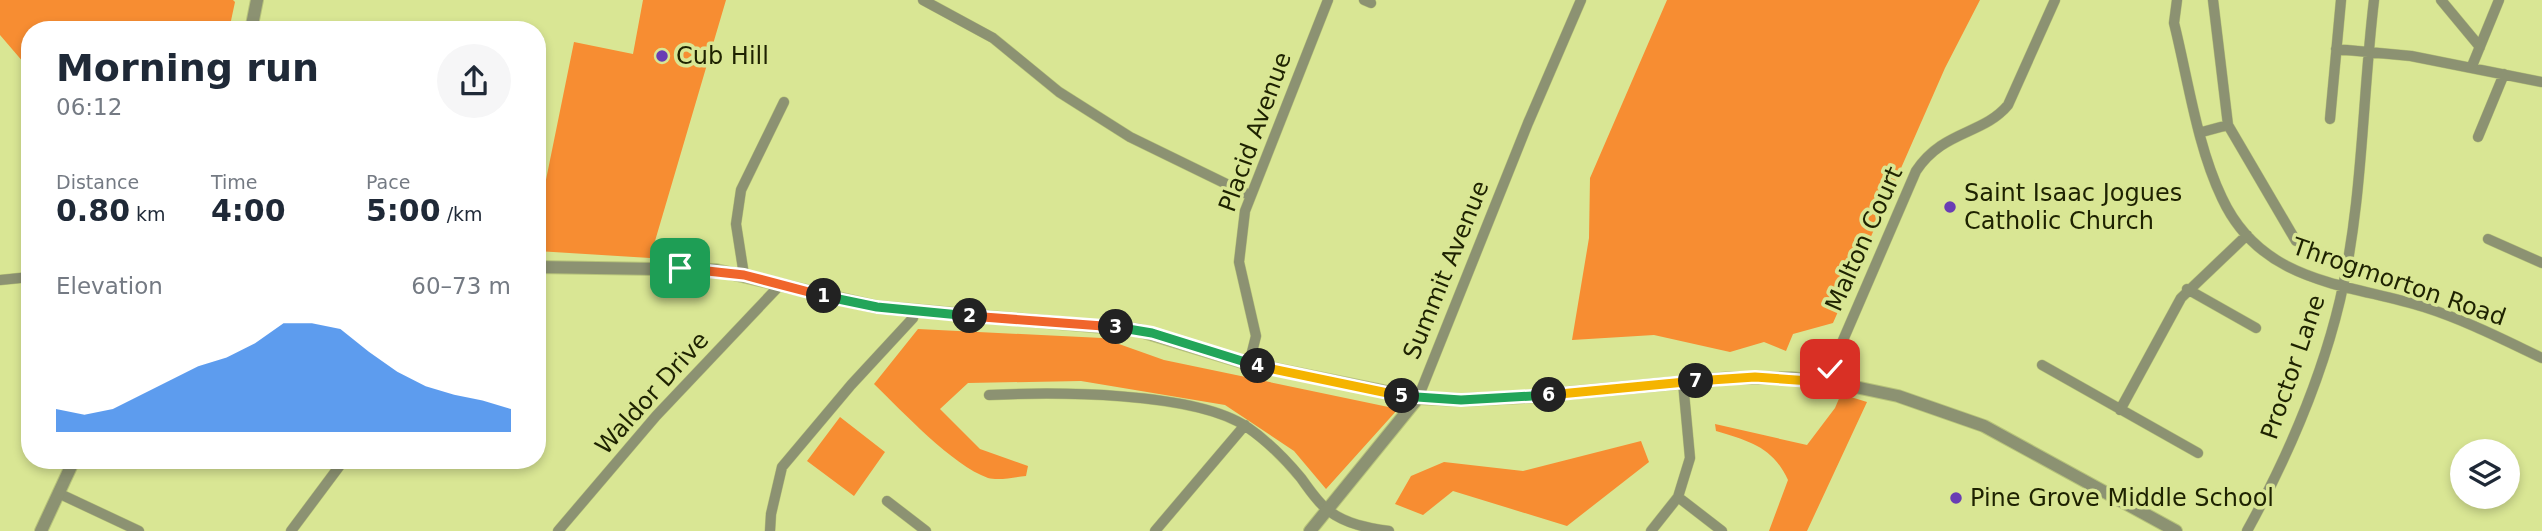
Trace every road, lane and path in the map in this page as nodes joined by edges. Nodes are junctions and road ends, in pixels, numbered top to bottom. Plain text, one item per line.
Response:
1 (257, 0) edge
2 (1328, 0) edge
3 (1581, 0) edge
4 (2055, 0) edge
5 (2177, 0) edge
6 (2213, 0) edge
7 (2341, 0) edge
8 (2374, 0) edge
9 (2441, 0) edge
10 (2499, 0) edge
11 (927, 1) edge
12 (253, 21) edge
13 (2480, 47) junction
14 (2336, 49) junction
15 (2369, 51) junction
16 (2472, 66) junction
17 (2504, 74) junction
18 (2542, 82) edge
19 (783, 102) dead end
20 (2330, 119) dead end
21 (2228, 125) junction
22 (2202, 132) junction
23 (2478, 137) dead end
24 (1249, 195) junction
25 (2247, 235) junction
26 (2488, 239) dead end
27 (2295, 241) dead end
28 (2542, 263) edge
29 (546, 267) edge
30 (744, 275) junction
31 (21, 278) edge
32 (0, 280) edge
33 (780, 285) junction
34 (2343, 286) junction
35 (2187, 289) junction
36 (914, 312) junction
37 (2256, 328) dead end
38 (2542, 358) edge
39 (1249, 364) junction
40 (2042, 365) dead end
41 (1683, 382) junction
42 (1825, 382) junction
43 (989, 395) dead end
44 (1418, 398) junction
45 (2120, 410) junction
46 (1245, 425) junction
47 (2198, 453) dead end
48 (70, 469) edge
49 (337, 469) edge
50 (58, 493) junction
51 (1678, 497) junction
52 (887, 501) dead end
53 (1328, 511) junction
54 (41, 531) edge
55 (139, 531) edge
56 (291, 531) edge
57 (558, 531) edge
58 (770, 531) edge
59 (926, 531) edge
60 (1155, 531) edge
61 (1311, 531) edge
62 (1389, 531) edge
63 (1651, 531) edge
64 (1722, 531) edge
65 (2176, 531) edge
66 (2247, 531) edge

1 - 12 street
2 - 24 street, Placid Avenue
3 - 44 street, Summit Avenue
4 - 42 street, Malton Court
5 - 22 street, Throgmorton Road
6 - 21 street
7 - 14 street
8 - 15 street, Proctor Lane
9 - 13 street
10 - 13 street
11 - 24 street
13 - 16 street
14 - 15 street
14 - 20 street
15 - 16 street
15 - 34 street, Proctor Lane
16 - 17 street
17 - 18 street
17 - 23 street
19 - 30 street
21 - 22 street
21 - 27 street
22 - 25 street, Throgmorton Road
24 - 39 street, Placid Avenue
25 - 34 street, Throgmorton Road
25 - 35 street
26 - 28 street
29 - 30 street
30 - 33 street
31 - 32 street
33 - 36 street
33 - 57 street, Waldor Drive
34 - 38 street, Throgmorton Road
34 - 66 street, Proctor Lane
35 - 37 street
35 - 45 street
36 - 39 street
36 - 58 street
39 - 44 street
40 - 45 street
41 - 42 street
41 - 44 street
41 - 51 street
42 - 65 street
43 - 46 street
44 - 53 street, Summit Avenue
45 - 47 street
46 - 53 street
46 - 60 street
48 - 50 street
49 - 56 street
50 - 54 street
50 - 55 street
51 - 63 street
51 - 64 street
52 - 59 street
53 - 61 street, Summit Avenue
53 - 62 street

